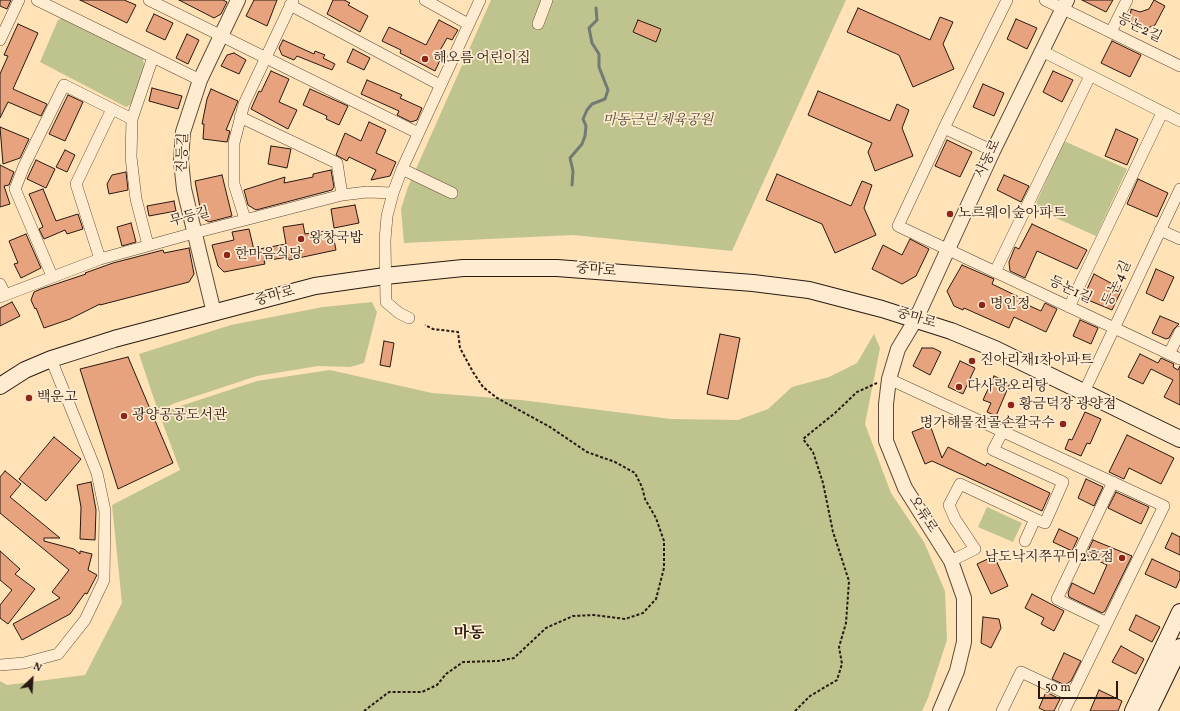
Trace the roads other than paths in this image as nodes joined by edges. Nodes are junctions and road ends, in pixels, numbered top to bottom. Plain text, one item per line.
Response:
1 (19, 0) edge
2 (37, 0) edge
3 (149, 0) edge
4 (175, 0) edge
5 (238, 0) edge
6 (425, 0) edge
7 (480, 0) edge
8 (547, 0) edge
9 (1007, 0) edge
10 (1045, 0) edge
11 (1127, 0) edge
12 (292, 3) edge
13 (1065, 4) edge
14 (170, 10) junction
15 (468, 24) junction
16 (538, 24) dead end
17 (1111, 32) junction
18 (221, 35) junction
19 (0, 40) edge
20 (1042, 51) junction
21 (153, 57) junction
22 (266, 58) junction
23 (1180, 66) edge
24 (1090, 76) junction
25 (200, 80) junction
26 (440, 85) junction
27 (112, 109) junction
28 (1162, 113) junction
29 (240, 117) junction
30 (132, 119) junction
31 (1180, 122) edge
32 (944, 128) junction
33 (418, 133) junction
34 (993, 151) junction
35 (402, 169) junction
36 (1180, 189) edge
37 (393, 193) junction
38 (452, 193) dead end
39 (342, 195) junction
40 (245, 219) junction
41 (1160, 230) junction
42 (194, 233) junction
43 (1180, 240) edge
44 (148, 245) junction
45 (947, 249) junction
46 (100, 259) junction
47 (995, 272) junction
48 (52, 276) junction
49 (385, 276) junction
50 (0, 284) edge
51 (3, 296) edge
52 (1069, 307) junction
53 (214, 313) junction
54 (409, 318) dead end
55 (916, 319) junction
56 (1114, 328) junction
57 (1180, 332) edge
58 (1170, 354) junction
59 (51, 359) junction
60 (1180, 359) edge
61 (890, 379) junction
62 (0, 386) edge
63 (1084, 392) junction
64 (1002, 431) junction
65 (1180, 439) edge
66 (1113, 482) junction
67 (1035, 519) junction
68 (1024, 541) dead end
69 (951, 562) junction
70 (1180, 612) edge
71 (1107, 623) junction
72 (1180, 647) edge
73 (0, 665) edge
74 (1072, 696) junction
75 (940, 711) edge
76 (1002, 711) edge
77 (1064, 711) edge
78 (1133, 711) edge
79 (1149, 711) edge

1 - 19 street
2 - 21 street
3 - 14 street
4 - 14 street
5 - 18 street, 진등길
6 - 15 street
7 - 15 street
8 - 16 street
9 - 32 street
10 - 13 street, 등논2길
11 - 17 street
12 - 22 street
12 - 26 street
13 - 17 street, 등논2길
13 - 20 street, 사동로
14 - 18 street
15 - 26 street
17 - 23 street, 등논2길
18 - 22 street
18 - 25 street, 진등길
20 - 24 street
20 - 34 street, 사동로
21 - 25 street
21 - 30 street
22 - 29 street
22 - 33 street
24 - 28 street
24 - 47 street
25 - 42 street, 진등길
26 - 33 street
27 - 30 street
27 - 46 street
27 - 48 street
28 - 31 street
28 - 52 street
29 - 39 street
29 - 40 street
30 - 44 street
32 - 34 street
32 - 45 street, 등논1길
33 - 35 street
34 - 45 street, 사동로
35 - 37 street
35 - 38 street
36 - 41 street, 등논4길
37 - 39 street, 무등길
37 - 49 street
39 - 40 street, 무등길
40 - 42 street, 무등길
41 - 43 street
41 - 56 street, 등논4길
42 - 44 street, 무등길
42 - 53 street, 진등길
44 - 46 street, 무등길
45 - 47 street, 등논1길
45 - 55 street, 사동로
46 - 48 street, 무등길
47 - 52 street, 등논1길
48 - 51 street, 무등길
49 - 53 main road, 중마로
49 - 54 street
49 - 55 main road, 중마로
50 - 51 street
52 - 56 street, 등논1길
53 - 59 main road, 중마로
55 - 61 street, 오류로
55 - 63 main road, 중마로
56 - 58 street, 등논1길
56 - 63 street, 등논4길
57 - 58 street
58 - 60 street, 등논1길
59 - 62 main road, 중마로
59 - 73 street
61 - 64 street
61 - 69 street, 오류로
63 - 65 main road, 중마로
64 - 66 street
64 - 67 street
66 - 71 street
66 - 71 street
67 - 68 street
67 - 69 street
69 - 75 street, 오류로
70 - 78 main road
71 - 74 street
72 - 79 main road
74 - 76 street
74 - 77 street

